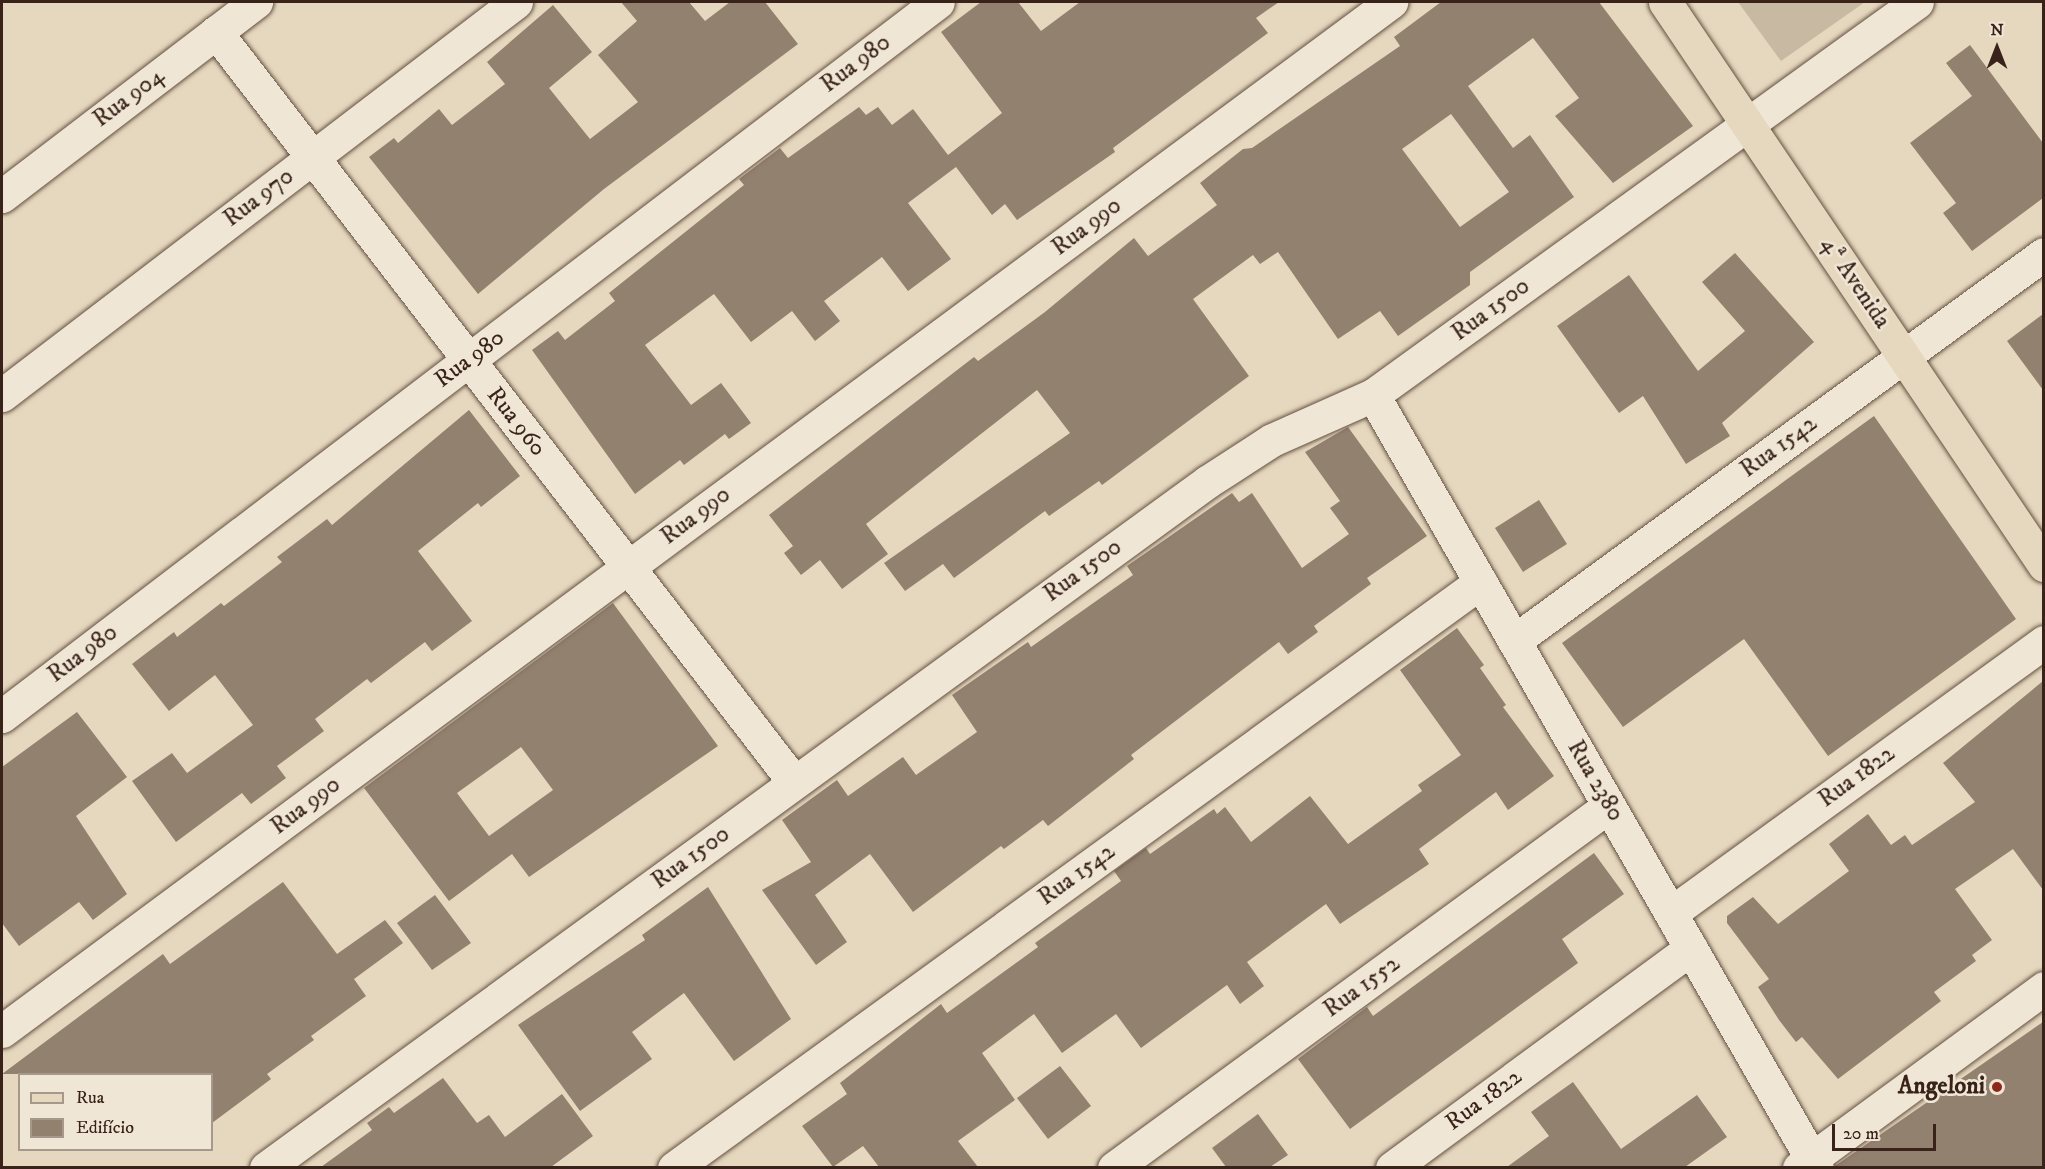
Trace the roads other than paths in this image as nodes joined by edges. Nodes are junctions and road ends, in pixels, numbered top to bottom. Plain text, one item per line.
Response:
1 (256, 2) edge
2 (516, 2) edge
3 (938, 2) edge
4 (1391, 2) edge
5 (1665, 2) edge
6 (1917, 2) edge
7 (216, 32) junction
8 (1747, 124) junction
9 (312, 158) junction
10 (2, 196) edge
11 (2043, 254) edge
12 (1904, 356) junction
13 (468, 360) junction
14 (2, 395) edge
15 (1373, 395) junction
16 (2043, 566) edge
17 (628, 567) junction
18 (1481, 582) junction
19 (1514, 641) junction
20 (2043, 642) edge
21 (2, 716) edge
22 (794, 783) junction
23 (1609, 806) junction
24 (1671, 913) junction
25 (1691, 948) junction
26 (2043, 988) edge
27 (2, 1031) edge
28 (1809, 1165) edge
29 (266, 1167) edge
30 (674, 1167) edge
31 (1114, 1167) edge
32 (1392, 1167) edge

1 - 7 street, Rua 904
2 - 9 street, Rua 970
3 - 13 street, Rua 980
4 - 17 street, Rua 990
5 - 8 main road, 4ª Avenida
6 - 8 street, Rua 1500
7 - 9 street, Rua 960
7 - 10 street, Rua 904
8 - 12 main road, 4ª Avenida
8 - 15 street, Rua 1500
9 - 13 street, Rua 960
9 - 14 street, Rua 970
11 - 12 street, Rua 1542
12 - 16 main road, 4ª Avenida
12 - 19 street, Rua 1542
13 - 17 street, Rua 960
13 - 21 street, Rua 980
15 - 18 street, Rua 2380
15 - 22 street, Rua 1500
17 - 22 street, Rua 960
17 - 27 street, Rua 990
18 - 19 street, Rua 2380
18 - 30 street, Rua 1542
19 - 23 street, Rua 2380
20 - 24 street, Rua 1822
22 - 29 street, Rua 1500
23 - 24 street, Rua 2380
23 - 31 street, Rua 1552
24 - 25 street, Rua 2380
25 - 28 street, Rua 2380
25 - 32 street, Rua 1822
26 - 28 street

